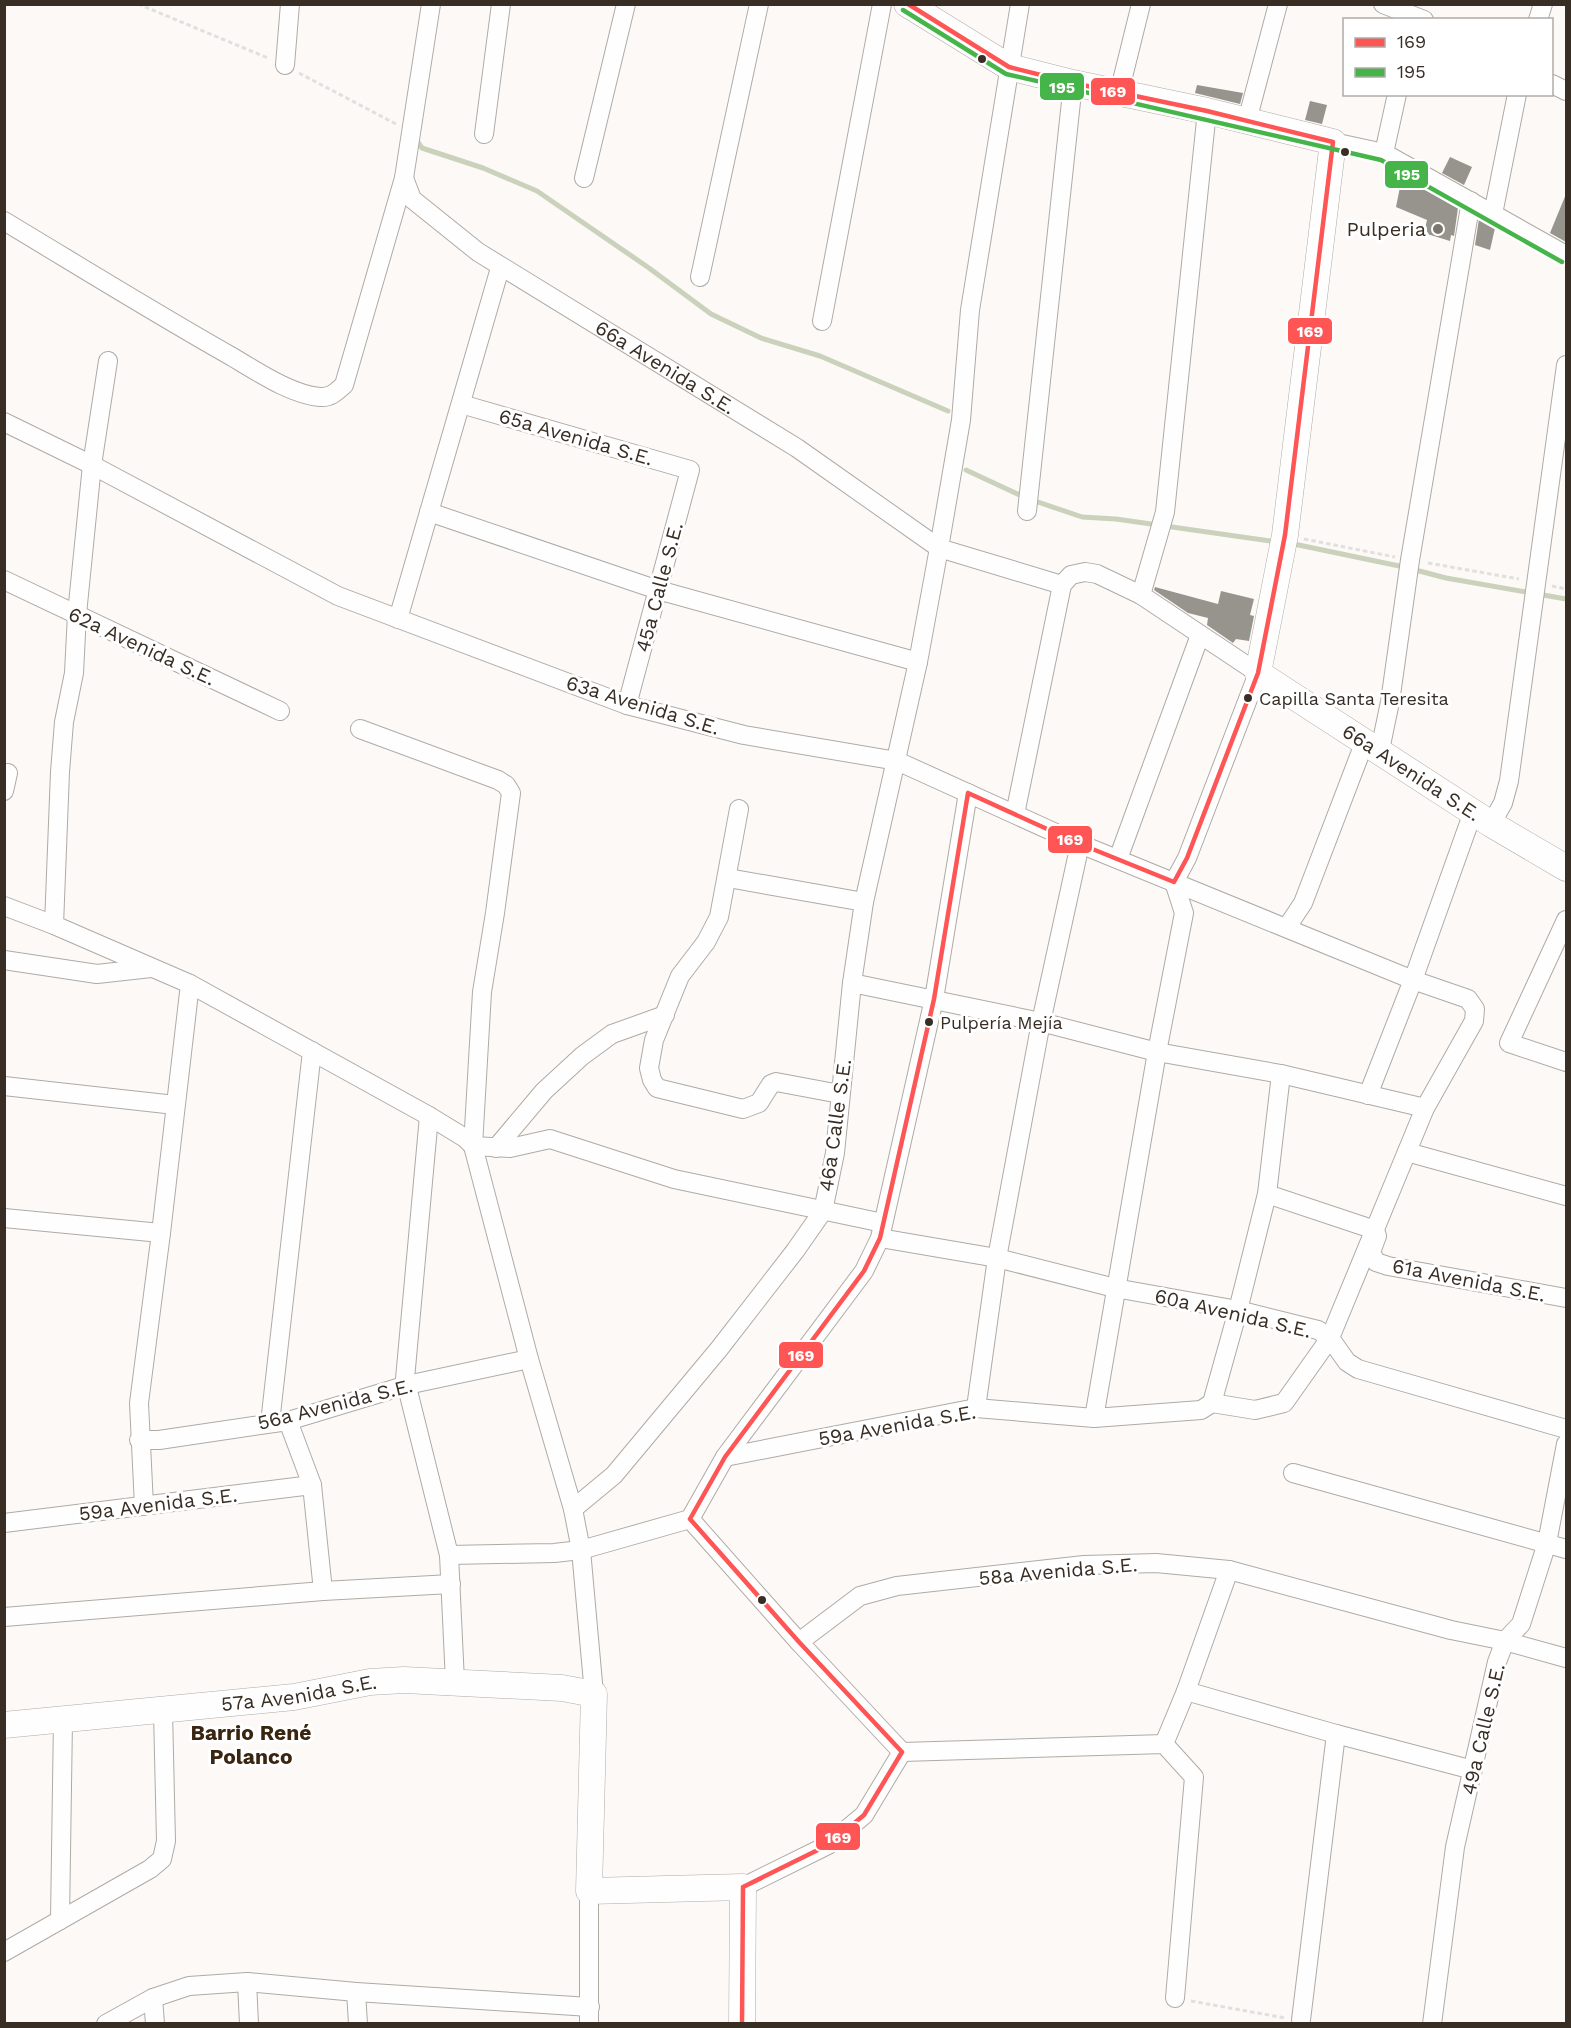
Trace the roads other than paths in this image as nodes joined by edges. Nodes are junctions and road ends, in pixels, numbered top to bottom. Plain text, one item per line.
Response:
1 (290, 4) edge
2 (431, 4) edge
3 (501, 4) edge
4 (626, 4) edge
5 (759, 4) edge
6 (882, 4) edge
7 (907, 4) edge
8 (1020, 4) edge
9 (1141, 4) edge
10 (1278, 4) edge
11 (1383, 4) edge
12 (1417, 15) edge
13 (285, 65) dead end
14 (1009, 68) junction
15 (1073, 83) junction
16 (1119, 93) junction
17 (1397, 96) edge
18 (1517, 96) edge
19 (1207, 111) junction
20 (1247, 121) junction
21 (484, 134) dead end
22 (1333, 141) junction
23 (1384, 153) junction
24 (404, 178) junction
25 (584, 178) dead end
26 (1470, 201) junction
27 (1493, 214) junction
28 (4, 221) edge
29 (1566, 255) edge
30 (501, 268) junction
31 (700, 277) dead end
32 (822, 321) dead end
33 (108, 361) dead end
34 (1566, 365) edge
35 (461, 404) junction
36 (4, 422) edge
37 (92, 465) junction
38 (690, 471) joint
39 (1027, 511) dead end
40 (429, 512) junction
41 (939, 548) junction
42 (4, 580) edge
43 (1067, 580) junction
44 (658, 590) junction
45 (1141, 596) junction
46 (77, 614) junction
47 (398, 619) junction
48 (1200, 635) junction
49 (918, 662) junction
50 (1258, 673) junction
51 (627, 705) junction
52 (280, 711) dead end
53 (360, 729) dead end
54 (1372, 746) junction
55 (897, 761) junction
56 (968, 793) junction
57 (739, 809) dead end
58 (1015, 814) junction
59 (1482, 818) junction
60 (1080, 844) junction
61 (1118, 860) junction
62 (1566, 868) edge
63 (728, 878) junction
64 (1174, 882) junction
65 (864, 902) junction
66 (4, 906) edge
67 (1566, 920) edge
68 (54, 925) junction
69 (1287, 927) junction
70 (4, 960) edge
71 (152, 968) junction
72 (1413, 980) junction
73 (852, 983) junction
74 (190, 984) junction
75 (934, 999) junction
76 (665, 1015) junction
77 (1041, 1022) junction
78 (312, 1052) junction
79 (1157, 1052) junction
80 (1566, 1062) edge
81 (1281, 1074) junction
82 (4, 1086) edge
83 (840, 1094) junction
84 (1368, 1095) junction
85 (175, 1105) junction
86 (1425, 1108) junction
87 (429, 1116) junction
88 (473, 1146) junction
89 (496, 1148) junction
90 (1407, 1152) junction
91 (1267, 1194) junction
92 (1566, 1196) edge
93 (823, 1210) junction
94 (4, 1218) edge
95 (882, 1230) junction
96 (1375, 1230) junction
97 (161, 1233) junction
98 (997, 1258) junction
99 (1115, 1288) junction
100 (1566, 1298) edge
101 (1238, 1310) junction
102 (1330, 1338) junction
103 (529, 1359) junction
104 (407, 1385) junction
105 (1212, 1403) junction
106 (976, 1408) junction
107 (1094, 1419) junction
108 (279, 1422) junction
109 (1566, 1429) edge
110 (140, 1440) junction
111 (1566, 1444) edge
112 (725, 1457) junction
113 (1293, 1473) dead end
114 (312, 1485) junction
115 (144, 1506) junction
116 (573, 1509) junction
117 (690, 1519) junction
118 (4, 1523) edge
119 (1547, 1543) junction
120 (1566, 1549) edge
121 (581, 1550) junction
122 (448, 1555) junction
123 (1229, 1570) junction
124 (451, 1584) junction
125 (322, 1591) junction
126 (4, 1617) edge
127 (1505, 1641) junction
128 (799, 1642) junction
129 (1566, 1658) edge
130 (455, 1682) junction
131 (1186, 1691) junction
132 (594, 1694) junction
133 (163, 1711) junction
134 (63, 1719) junction
135 (4, 1725) edge
136 (1336, 1734) junction
137 (1164, 1744) junction
138 (903, 1752) junction
139 (1473, 1770) junction
140 (743, 1887) junction
141 (589, 1891) junction
142 (60, 1920) junction
143 (4, 1952) edge
144 (247, 1982) junction
145 (356, 1992) junction
146 (153, 1998) junction
147 (1175, 1998) road end
148 (590, 2015) edge
149 (1301, 2020) road end
150 (106, 2024) edge
151 (155, 2024) edge
152 (249, 2024) edge
153 (358, 2024) edge
154 (742, 2024) edge
155 (1432, 2024) edge

1 - 13 street
2 - 24 street
3 - 21 street
4 - 25 street
5 - 31 street
6 - 32 street
7 - 14 street
8 - 14 street, 46a Calle S.E.
9 - 16 street
10 - 20 street
11 - 12 street
14 - 15 street
14 - 41 street, 46a Calle S.E.
15 - 16 street
15 - 39 street
16 - 19 street
17 - 23 street
18 - 27 street
19 - 20 street
19 - 45 street
20 - 22 street
22 - 23 street
22 - 50 street
23 - 26 street
24 - 28 street
24 - 30 street, 66a Avenida S.E.
26 - 27 street
26 - 54 street
27 - 29 street
30 - 35 street
30 - 41 street, 66a Avenida S.E.
33 - 37 street
34 - 59 street
35 - 38 street, 65a Avenida S.E.
35 - 40 street
36 - 37 street, 63a Avenida S.E.
37 - 46 street
37 - 47 street, 63a Avenida S.E.
38 - 44 street, 45a Calle S.E.
40 - 44 street
40 - 47 street
41 - 43 street, 66a Avenida S.E.
41 - 49 street, 46a Calle S.E.
42 - 46 street, 62a Avenida S.E.
43 - 45 street, 66a Avenida S.E.
43 - 58 street
44 - 49 street
44 - 51 street, 45a Calle S.E.
45 - 48 street, 66a Avenida S.E.
46 - 52 street, 62a Avenida S.E.
46 - 68 street
47 - 51 street, 63a Avenida S.E.
48 - 50 street, 66a Avenida S.E.
48 - 61 street
49 - 55 street, 46a Calle S.E.
50 - 54 street, 66a Avenida S.E.
50 - 64 street
51 - 55 street, 63a Avenida S.E.
53 - 88 street
54 - 59 street, 66a Avenida S.E.
54 - 69 street
55 - 56 street, 63a Avenida S.E.
55 - 65 street, 46a Calle S.E.
56 - 58 street
56 - 75 street
57 - 63 street
58 - 60 street
59 - 62 street, 66a Avenida S.E.
59 - 72 street
60 - 61 street
60 - 77 street
61 - 64 street
63 - 65 street
63 - 76 street
64 - 69 street
64 - 79 street
65 - 73 street, 46a Calle S.E.
66 - 68 street
67 - 80 street
68 - 71 street
69 - 72 street
70 - 71 street
71 - 74 street
72 - 84 street
72 - 86 street
73 - 75 street
73 - 83 street, 46a Calle S.E.
74 - 78 street
74 - 85 street
75 - 77 street
75 - 95 street
76 - 83 street
76 - 89 street
77 - 79 street
77 - 98 street
78 - 87 street
78 - 108 street
79 - 81 street
79 - 99 street
81 - 84 street
81 - 91 street
82 - 85 street
83 - 93 street, 46a Calle S.E.
84 - 86 street
85 - 97 street
86 - 90 street
87 - 88 street
87 - 104 street
88 - 89 street, 60a Avenida S.E.
88 - 103 street
89 - 93 street, 60a Avenida S.E.
90 - 92 street
90 - 96 street
91 - 96 street
91 - 101 street
93 - 95 street, 60a Avenida S.E.
93 - 116 street, 46a Calle S.E.
94 - 97 street
95 - 98 street, 60a Avenida S.E.
95 - 112 street
96 - 100 street, 61a Avenida S.E.
96 - 102 street
97 - 110 street
98 - 99 street, 60a Avenida S.E.
98 - 106 street
99 - 101 street, 60a Avenida S.E.
99 - 107 street
101 - 102 street, 60a Avenida S.E.
101 - 105 street
102 - 105 street
102 - 109 street, 60a Avenida S.E.
103 - 104 street, 56a Avenida S.E.
103 - 116 street
104 - 108 street, 56a Avenida S.E.
104 - 122 street
105 - 107 street, 59a Avenida S.E.
106 - 107 street, 59a Avenida S.E.
106 - 112 street, 59a Avenida S.E.
108 - 110 street, 56a Avenida S.E.
108 - 114 street
110 - 115 street
111 - 119 street, 49a Calle S.E.
112 - 117 street
113 - 119 street
114 - 115 street, 59a Avenida S.E.
114 - 125 street
115 - 118 street, 59a Avenida S.E.
116 - 121 street
117 - 121 street
117 - 128 street
119 - 120 street
119 - 127 street, 49a Calle S.E.
121 - 122 street
121 - 132 street
122 - 124 street
123 - 127 street, 58a Avenida S.E.
123 - 128 street, 58a Avenida S.E.
123 - 131 street
124 - 125 street
124 - 130 street
125 - 126 street
127 - 129 street, 58a Avenida S.E.
127 - 139 street, 49a Calle S.E.
128 - 138 street
130 - 132 street, 57a Avenida S.E.
130 - 133 street, 57a Avenida S.E.
131 - 136 street
131 - 137 street
132 - 141 street
133 - 134 street, 57a Avenida S.E.
133 - 142 street
134 - 135 street, 57a Avenida S.E.
134 - 142 street
136 - 139 street
136 - 149 street
137 - 138 street
137 - 147 street
138 - 140 street
139 - 155 street, 49a Calle S.E.
140 - 141 street
140 - 154 street
141 - 148 street
142 - 143 street
144 - 145 street
144 - 146 street
144 - 152 street
145 - 148 street
145 - 153 street
146 - 150 street
146 - 151 street

